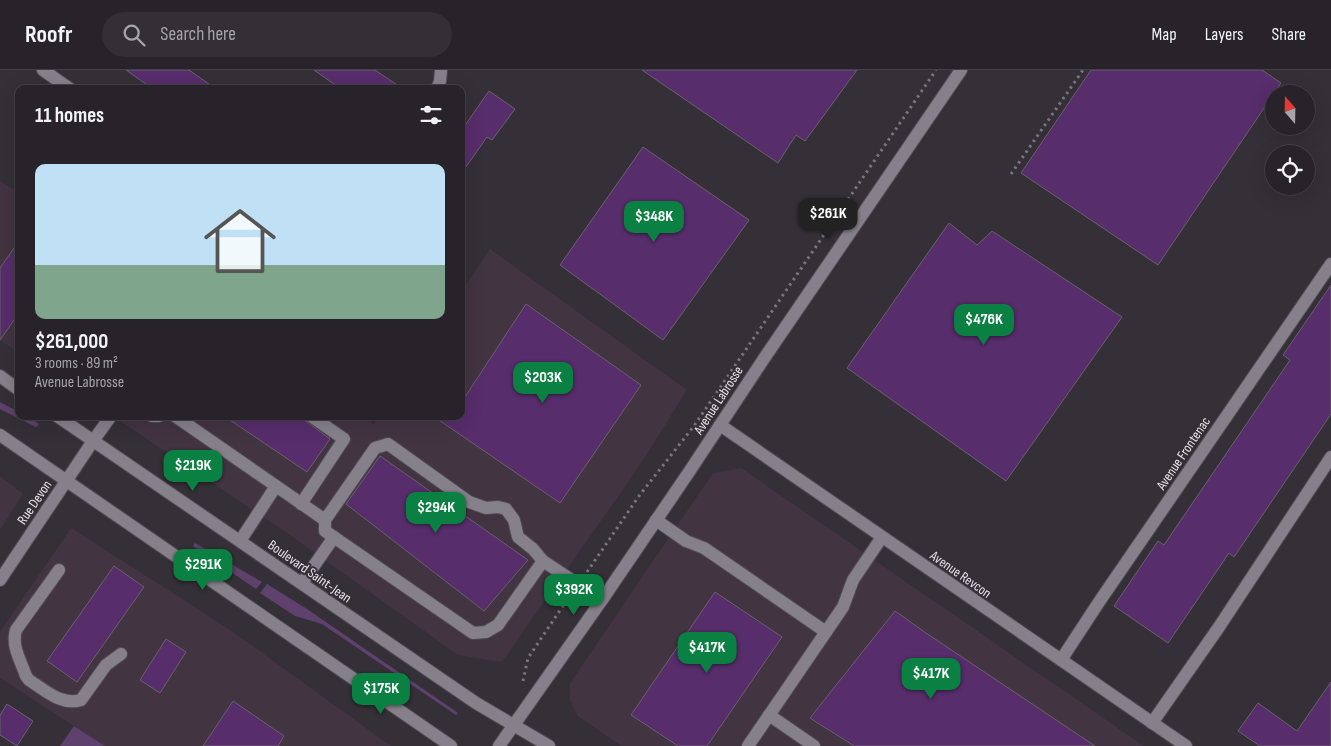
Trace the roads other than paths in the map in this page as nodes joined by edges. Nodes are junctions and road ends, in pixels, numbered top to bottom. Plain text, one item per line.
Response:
1 (43, 70) edge
2 (441, 70) edge
3 (961, 70) edge
4 (64, 85) edge
5 (438, 85) edge
6 (1331, 264) edge
7 (0, 376) edge
8 (15, 387) edge
9 (63, 420) edge
10 (108, 420) edge
11 (181, 420) edge
12 (317, 420) edge
13 (720, 425) junction
14 (0, 435) edge
15 (93, 441) junction
16 (1331, 457) edge
17 (66, 480) junction
18 (276, 486) junction
19 (301, 504) junction
20 (324, 520) junction
21 (656, 520) junction
22 (334, 537) junction
23 (882, 537) junction
24 (240, 541) junction
25 (543, 561) junction
26 (59, 570) dead end
27 (0, 580) edge
28 (302, 583) junction
29 (602, 600) junction
30 (826, 632) junction
31 (121, 654) dead end
32 (1061, 660) junction
33 (769, 715) junction
34 (1152, 723) junction
35 (513, 726) junction
36 (451, 746) edge
37 (499, 746) edge
38 (549, 746) edge
39 (748, 746) edge
40 (814, 746) edge
41 (1186, 746) edge

1 - 4 street
2 - 5 street
3 - 13 street, Avenue Labrosse
6 - 32 street, Avenue Frontenac
7 - 8 street
9 - 15 street, Boulevard Saint-Jean
10 - 15 street, Rue Devon
11 - 18 street
12 - 19 street
13 - 21 street, Avenue Labrosse
13 - 23 street, Avenue Revcon
14 - 17 street
15 - 17 street, Rue Devon
15 - 24 street, Boulevard Saint-Jean
16 - 34 street
17 - 27 street, Rue Devon
17 - 36 street
18 - 19 street
18 - 24 street
19 - 20 street
20 - 22 street
20 - 25 street
21 - 29 street, Avenue Labrosse
21 - 30 street
22 - 25 street
22 - 28 street
23 - 30 street
23 - 32 street, Avenue Revcon
24 - 28 street, Boulevard Saint-Jean
25 - 29 street
26 - 31 street
28 - 35 street, Boulevard Saint-Jean
29 - 35 street, Avenue Labrosse
30 - 33 street
32 - 34 street, Avenue Revcon
33 - 39 street
33 - 40 street
34 - 41 street, Avenue Revcon
35 - 37 street, Avenue Labrosse
35 - 38 street, Boulevard Saint-Jean

